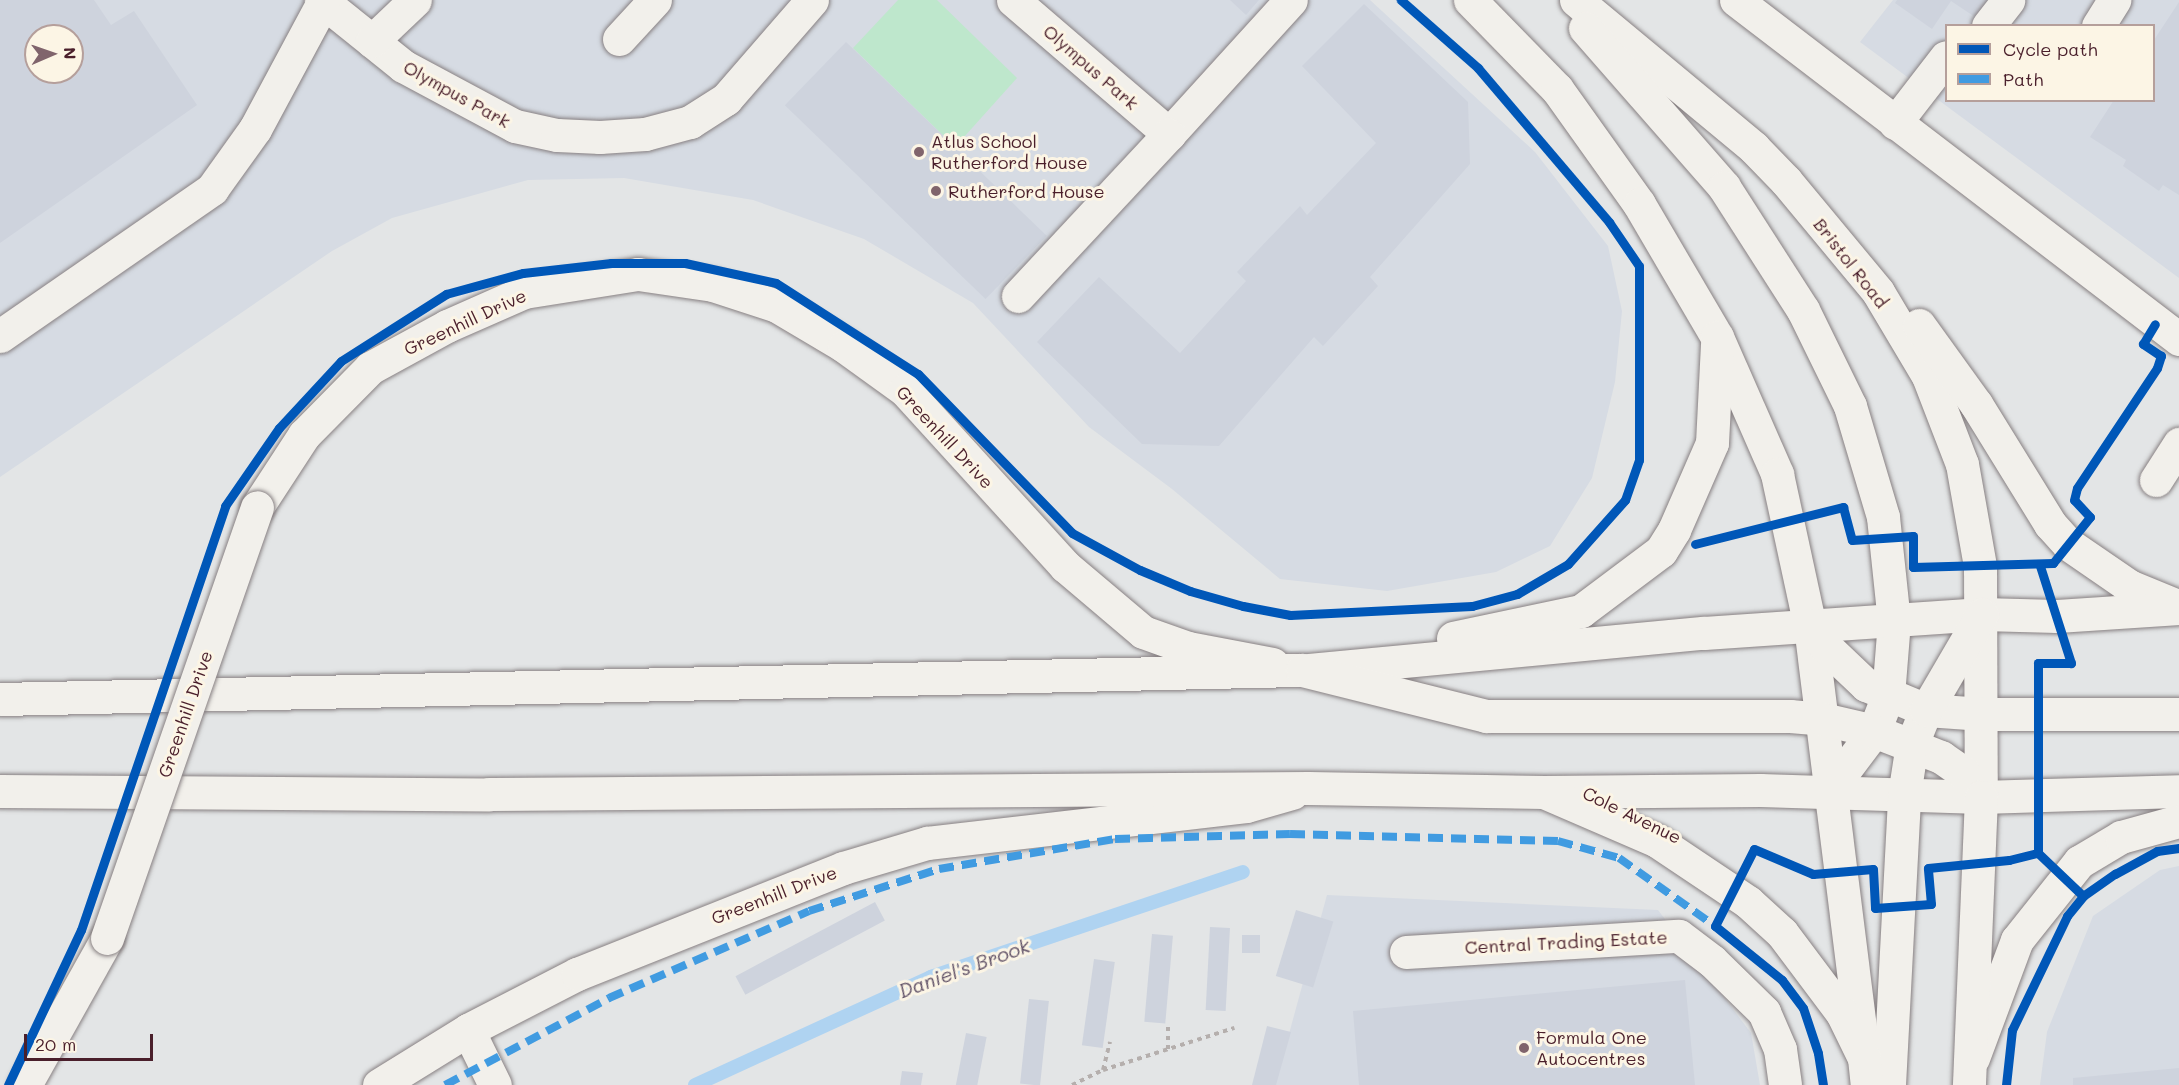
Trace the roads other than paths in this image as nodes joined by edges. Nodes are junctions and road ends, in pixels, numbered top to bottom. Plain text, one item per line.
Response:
1 (415, 0) edge
2 (656, 0) edge
3 (812, 0) edge
4 (1013, 0) edge
5 (1291, 0) edge
6 (1470, 0) edge
7 (1561, 0) edge
8 (1576, 0) edge
9 (1736, 0) edge
10 (2008, 0) edge
11 (2114, 0) edge
12 (322, 1) edge
13 (1990, 24) edge
14 (2099, 24) edge
15 (619, 39) dead end
16 (372, 41) junction
17 (1945, 60) edge
18 (1895, 123) junction
19 (1169, 134) junction
20 (1786, 181) junction
21 (1017, 296) dead end
22 (0, 336) edge
23 (1717, 337) junction
24 (2175, 338) edge
25 (2179, 444) edge
26 (2157, 480) dead end
27 (2179, 607) edge
28 (1982, 614) junction
29 (1894, 621) junction
30 (1810, 626) junction
31 (1302, 670) junction
32 (1888, 695) junction
33 (0, 699) edge
34 (1926, 710) junction
35 (1983, 714) junction
36 (2179, 714) edge
37 (1823, 719) junction
38 (1874, 731) junction
39 (1912, 744) junction
40 (1308, 788) junction
41 (0, 791) edge
42 (2179, 791) edge
43 (1545, 792) junction
44 (1828, 792) junction
45 (1904, 795) junction
46 (1981, 797) junction
47 (2179, 821) edge
48 (1406, 952) dead end
49 (468, 1030) junction
50 (1866, 1072) edge
51 (1969, 1075) edge
52 (25, 1085) edge
53 (380, 1085) edge
54 (495, 1085) edge
55 (1785, 1085) edge
56 (1889, 1085) edge

1 - 16 main road
2 - 15 main road
3 - 16 main road, Olympus Park
4 - 19 main road, Olympus Park
5 - 19 main road
6 - 23 main road
7 - 29 main road
8 - 20 main road, Bristol Road
9 - 18 main road
10 - 13 main road
11 - 14 main road
12 - 16 main road, Olympus Park
12 - 22 main road
17 - 18 main road
18 - 24 main road
19 - 21 main road
20 - 27 main road
20 - 28 main road, Bristol Road
23 - 30 main road
23 - 31 main road
25 - 26 main road
27 - 28 main road
28 - 29 main road
28 - 34 main road
28 - 35 main road, Bristol Road
29 - 30 main road
29 - 32 main road
30 - 31 main road
30 - 32 main road
30 - 37 main road, Cole Avenue
31 - 33 main road
31 - 37 main road
31 - 52 main road, Greenhill Drive, bridge
32 - 34 main road
32 - 38 main road
34 - 35 main road
34 - 39 main road
35 - 36 main road
35 - 46 main road, Bristol Road
37 - 38 main road
37 - 44 main road, Cole Avenue
38 - 39 main road
38 - 44 main road
39 - 45 main road
39 - 46 main road
40 - 41 main road
40 - 43 main road
40 - 49 main road, Greenhill Drive
42 - 46 main road
43 - 44 main road
43 - 50 main road, Cole Avenue
44 - 45 main road
44 - 50 main road, Cole Avenue
45 - 46 main road
45 - 56 main road
46 - 51 main road
47 - 51 main road
48 - 55 main road, Central Trading Estate
49 - 53 main road, Greenhill Drive
49 - 54 main road

